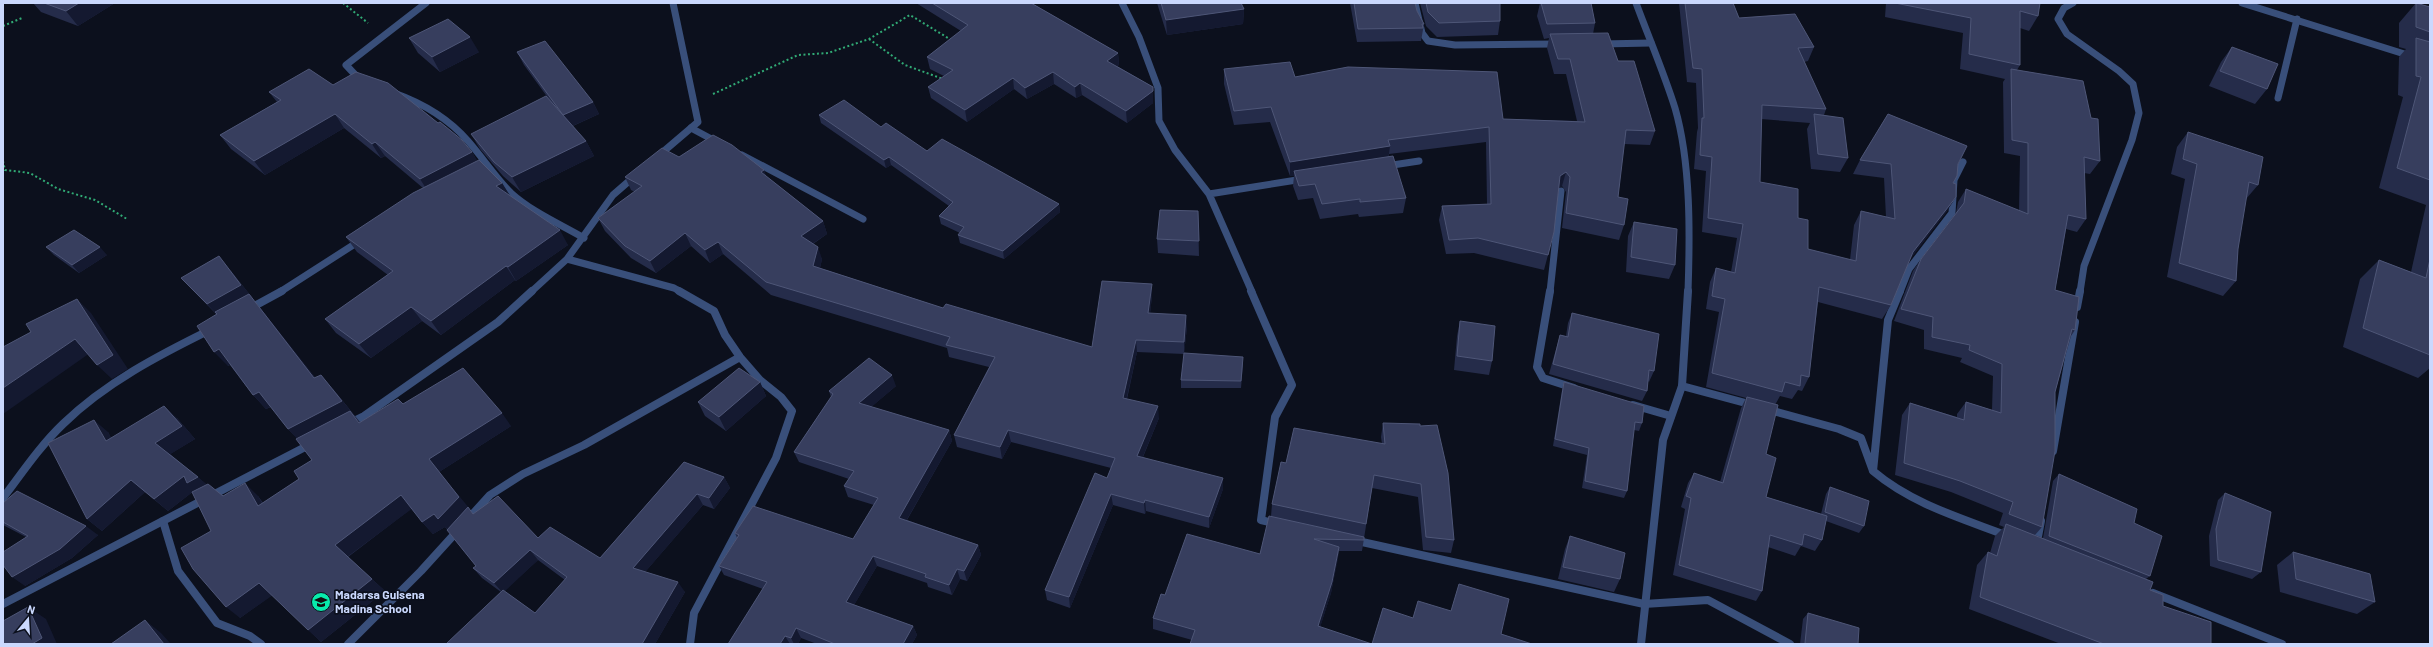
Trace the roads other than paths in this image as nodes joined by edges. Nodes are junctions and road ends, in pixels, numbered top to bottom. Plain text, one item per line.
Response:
1 (426, 3) edge
2 (673, 3) edge
3 (1122, 3) edge
4 (1415, 3) edge
5 (1636, 3) edge
6 (2073, 3) edge
7 (2242, 3) edge
8 (2297, 19) junction
9 (1651, 43) junction
10 (1563, 44) edge
11 (1595, 44) edge
12 (2430, 62) edge
13 (369, 86) edge
14 (387, 91) edge
15 (2278, 98) dead end
16 (691, 128) junction
17 (1419, 161) dead end
18 (1963, 162) edge
19 (1380, 167) edge
20 (1310, 178) edge
21 (1560, 190) edge
22 (1209, 194) junction
23 (863, 219) dead end
24 (370, 234) edge
25 (584, 238) junction
26 (567, 259) junction
27 (240, 314) edge
28 (220, 324) edge
29 (740, 357) junction
30 (1682, 386) junction
31 (1582, 390) edge
32 (1626, 403) edge
33 (1671, 416) junction
34 (343, 427) edge
35 (322, 438) edge
36 (2051, 460) edge
37 (1873, 471) junction
38 (3, 498) edge
39 (2042, 515) edge
40 (163, 521) junction
41 (1284, 525) edge
42 (1345, 538) edge
43 (2014, 538) edge
44 (2036, 547) edge
45 (2145, 590) edge
46 (3, 604) edge
47 (1644, 604) junction
48 (261, 644) edge
49 (348, 644) edge
50 (690, 644) edge
51 (1641, 644) edge
52 (1790, 644) edge
53 (2282, 644) edge

1 - 13 street
2 - 16 street
3 - 22 street
4 - 10 street
5 - 9 street
6 - 36 street
7 - 8 street
8 - 12 street
8 - 15 street
9 - 11 street
9 - 30 street
14 - 25 street
16 - 23 street
16 - 25 street
17 - 19 street
18 - 37 street
20 - 22 street
21 - 31 street
22 - 41 street
24 - 27 street
25 - 26 street
26 - 29 street
26 - 34 street
28 - 38 street
29 - 49 street
29 - 50 street
30 - 33 street
30 - 37 street
32 - 33 street
33 - 47 street
35 - 40 street
37 - 43 street
39 - 44 street
40 - 46 street
40 - 48 street
42 - 47 street
45 - 53 street
47 - 51 street
47 - 52 street

